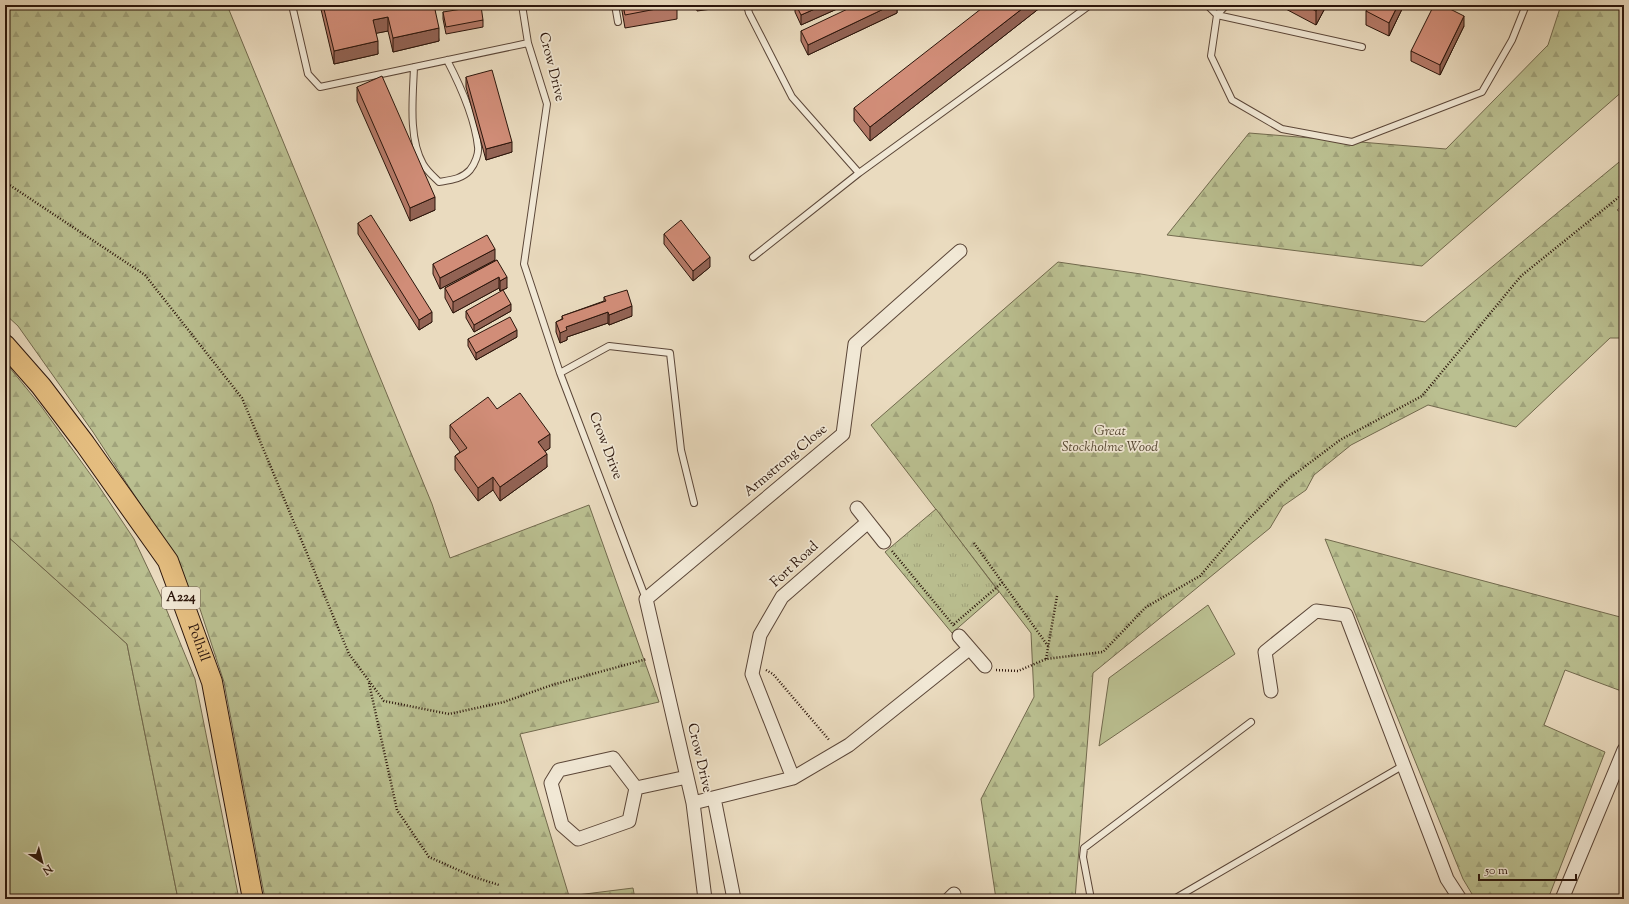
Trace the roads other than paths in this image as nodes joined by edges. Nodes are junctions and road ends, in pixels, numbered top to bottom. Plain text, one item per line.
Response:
1 (292, 5) edge
2 (522, 5) edge
3 (615, 5) edge
4 (747, 5) edge
5 (1090, 5) edge
6 (1208, 5) edge
7 (1226, 5) edge
8 (1526, 5) edge
9 (1217, 15) junction
10 (618, 22) dead end
11 (528, 43) junction
12 (1362, 47) dead end
13 (447, 60) junction
14 (414, 67) junction
15 (859, 173) junction
16 (960, 251) dead end
17 (754, 257) dead end
18 (5, 345) edge
19 (560, 372) junction
20 (694, 503) dead end
21 (857, 508) dead end
22 (868, 522) junction
23 (884, 542) road end
24 (646, 599) junction
25 (959, 636) road end
26 (969, 649) junction
27 (985, 666) road end
28 (1271, 691) dead end
29 (1251, 722) dead end
30 (1624, 750) edge
31 (1404, 765) junction
32 (686, 777) junction
33 (793, 778) junction
34 (636, 788) junction
35 (714, 798) junction
36 (693, 802) junction
37 (252, 899) edge
38 (705, 899) edge
39 (734, 899) edge
40 (1091, 899) edge
41 (1174, 899) edge
42 (1460, 899) edge
43 (1562, 899) edge

1 - 14 lane
2 - 11 lane, Crow Drive
3 - 10 lane
4 - 15 lane
5 - 15 lane
6 - 9 lane
7 - 9 lane
8 - 9 lane
9 - 12 lane
11 - 13 lane
11 - 19 lane, Crow Drive
13 - 14 lane
13 - 14 lane
15 - 17 lane
16 - 24 street, Armstrong Close
18 - 37 main road, Polhill / A224
19 - 20 lane
19 - 24 lane, Crow Drive
21 - 22 street
22 - 23 street
22 - 33 street, Fort Road
24 - 32 street, Crow Drive
25 - 26 street
26 - 27 street
26 - 33 street
28 - 31 street
29 - 40 lane
30 - 43 street
31 - 41 lane
31 - 42 street
32 - 34 street
32 - 36 street, Crow Drive
33 - 35 street
34 - 34 street
35 - 36 street
35 - 39 street
36 - 38 street, Crow Drive

